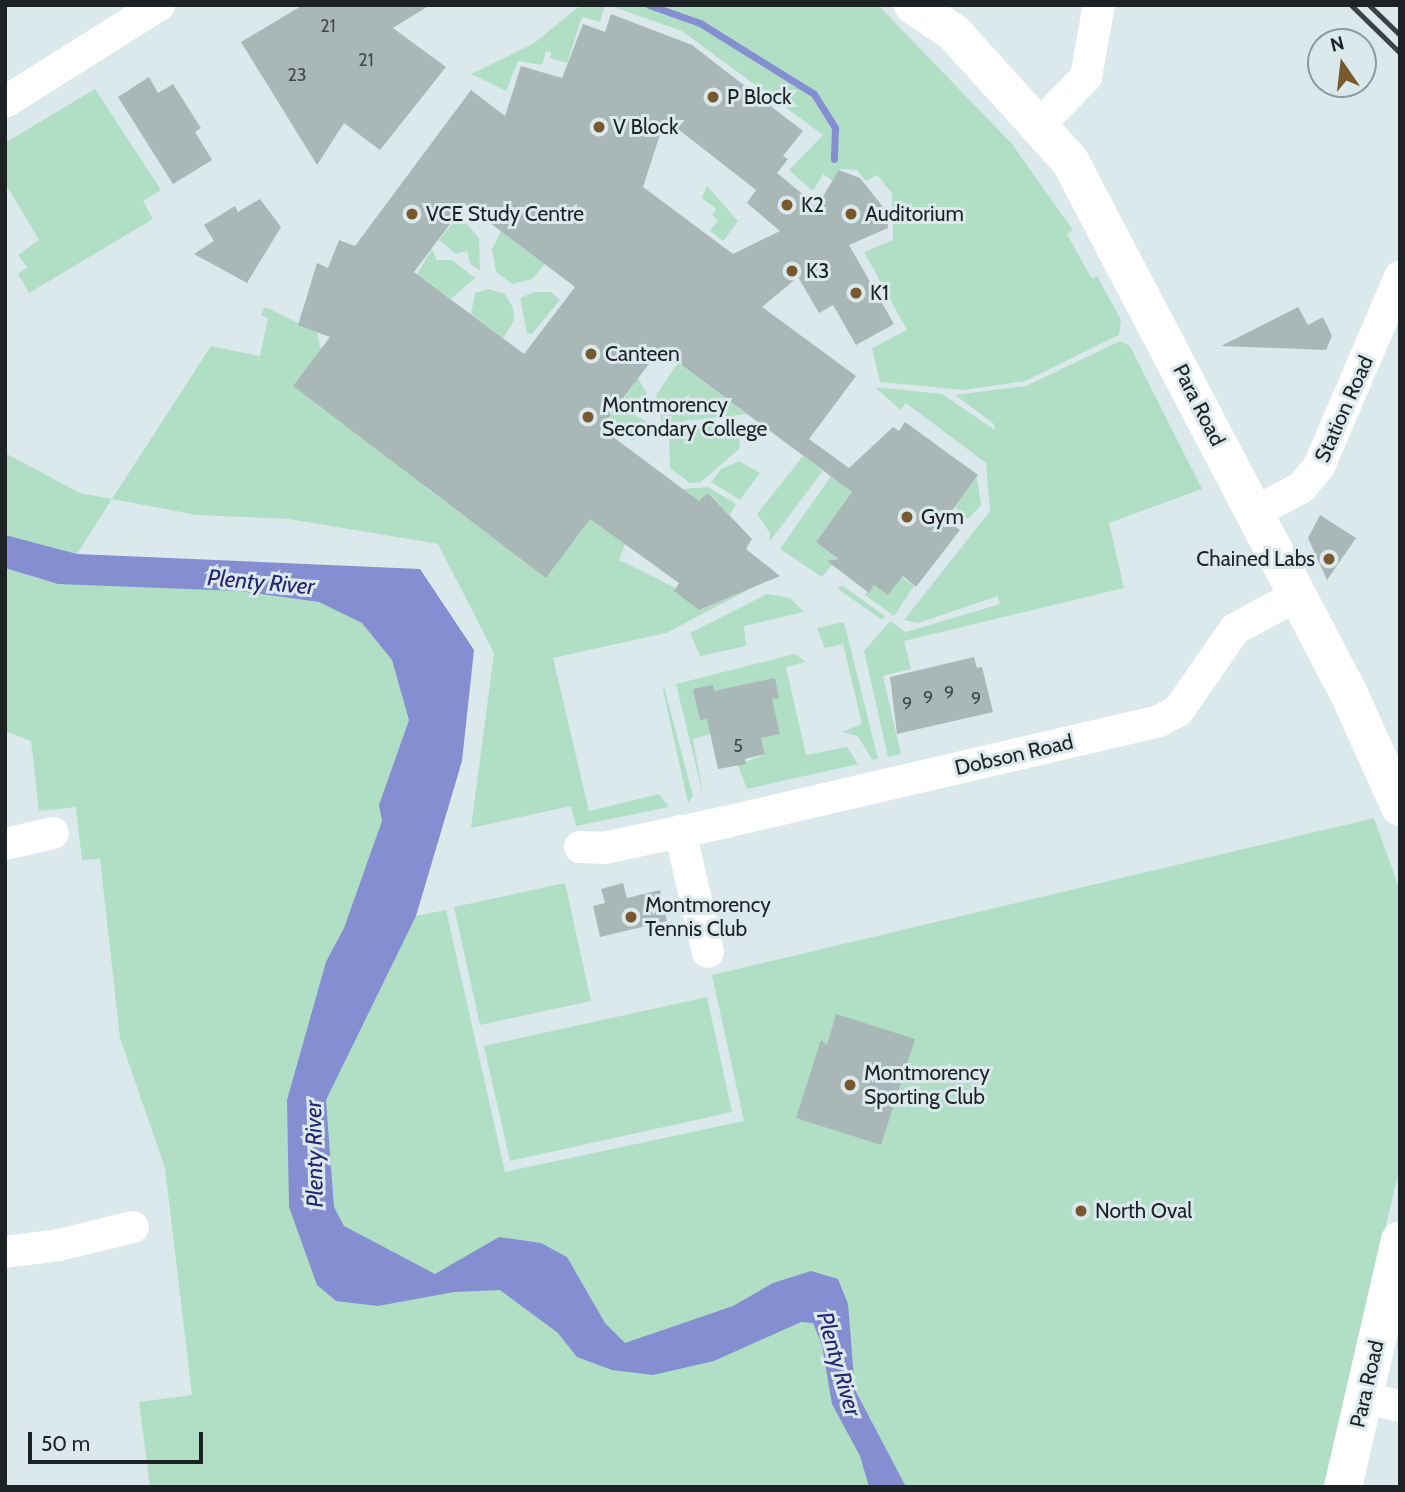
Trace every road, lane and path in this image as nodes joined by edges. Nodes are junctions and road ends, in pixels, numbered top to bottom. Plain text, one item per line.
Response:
1 (159, 5) edge
2 (913, 5) edge
3 (1098, 5) edge
4 (947, 19) edge
5 (5, 102) edge
6 (1040, 124) junction
7 (1400, 276) edge
8 (1254, 513) junction
9 (1298, 595) junction
10 (1400, 807) edge
11 (680, 831) junction
12 (53, 833) dead end
13 (5, 844) edge
14 (580, 846) dead end
15 (708, 952) dead end
16 (133, 1227) dead end
17 (1400, 1240) edge
18 (5, 1252) edge
19 (1363, 1398) junction
20 (1400, 1406) edge
21 (1343, 1487) edge

1 - 5 street
2 - 4 main road, Para Road
3 - 6 street
4 - 6 main road, Para Road
6 - 8 main road, Para Road
7 - 8 street, Station Road
8 - 9 main road, Para Road
9 - 10 main road, Para Road
9 - 11 street, Dobson Road
11 - 14 street, Dobson Road
11 - 15 street
12 - 13 street
16 - 18 street
17 - 19 main road, Para Road
19 - 20 street
19 - 21 main road, Para Road

